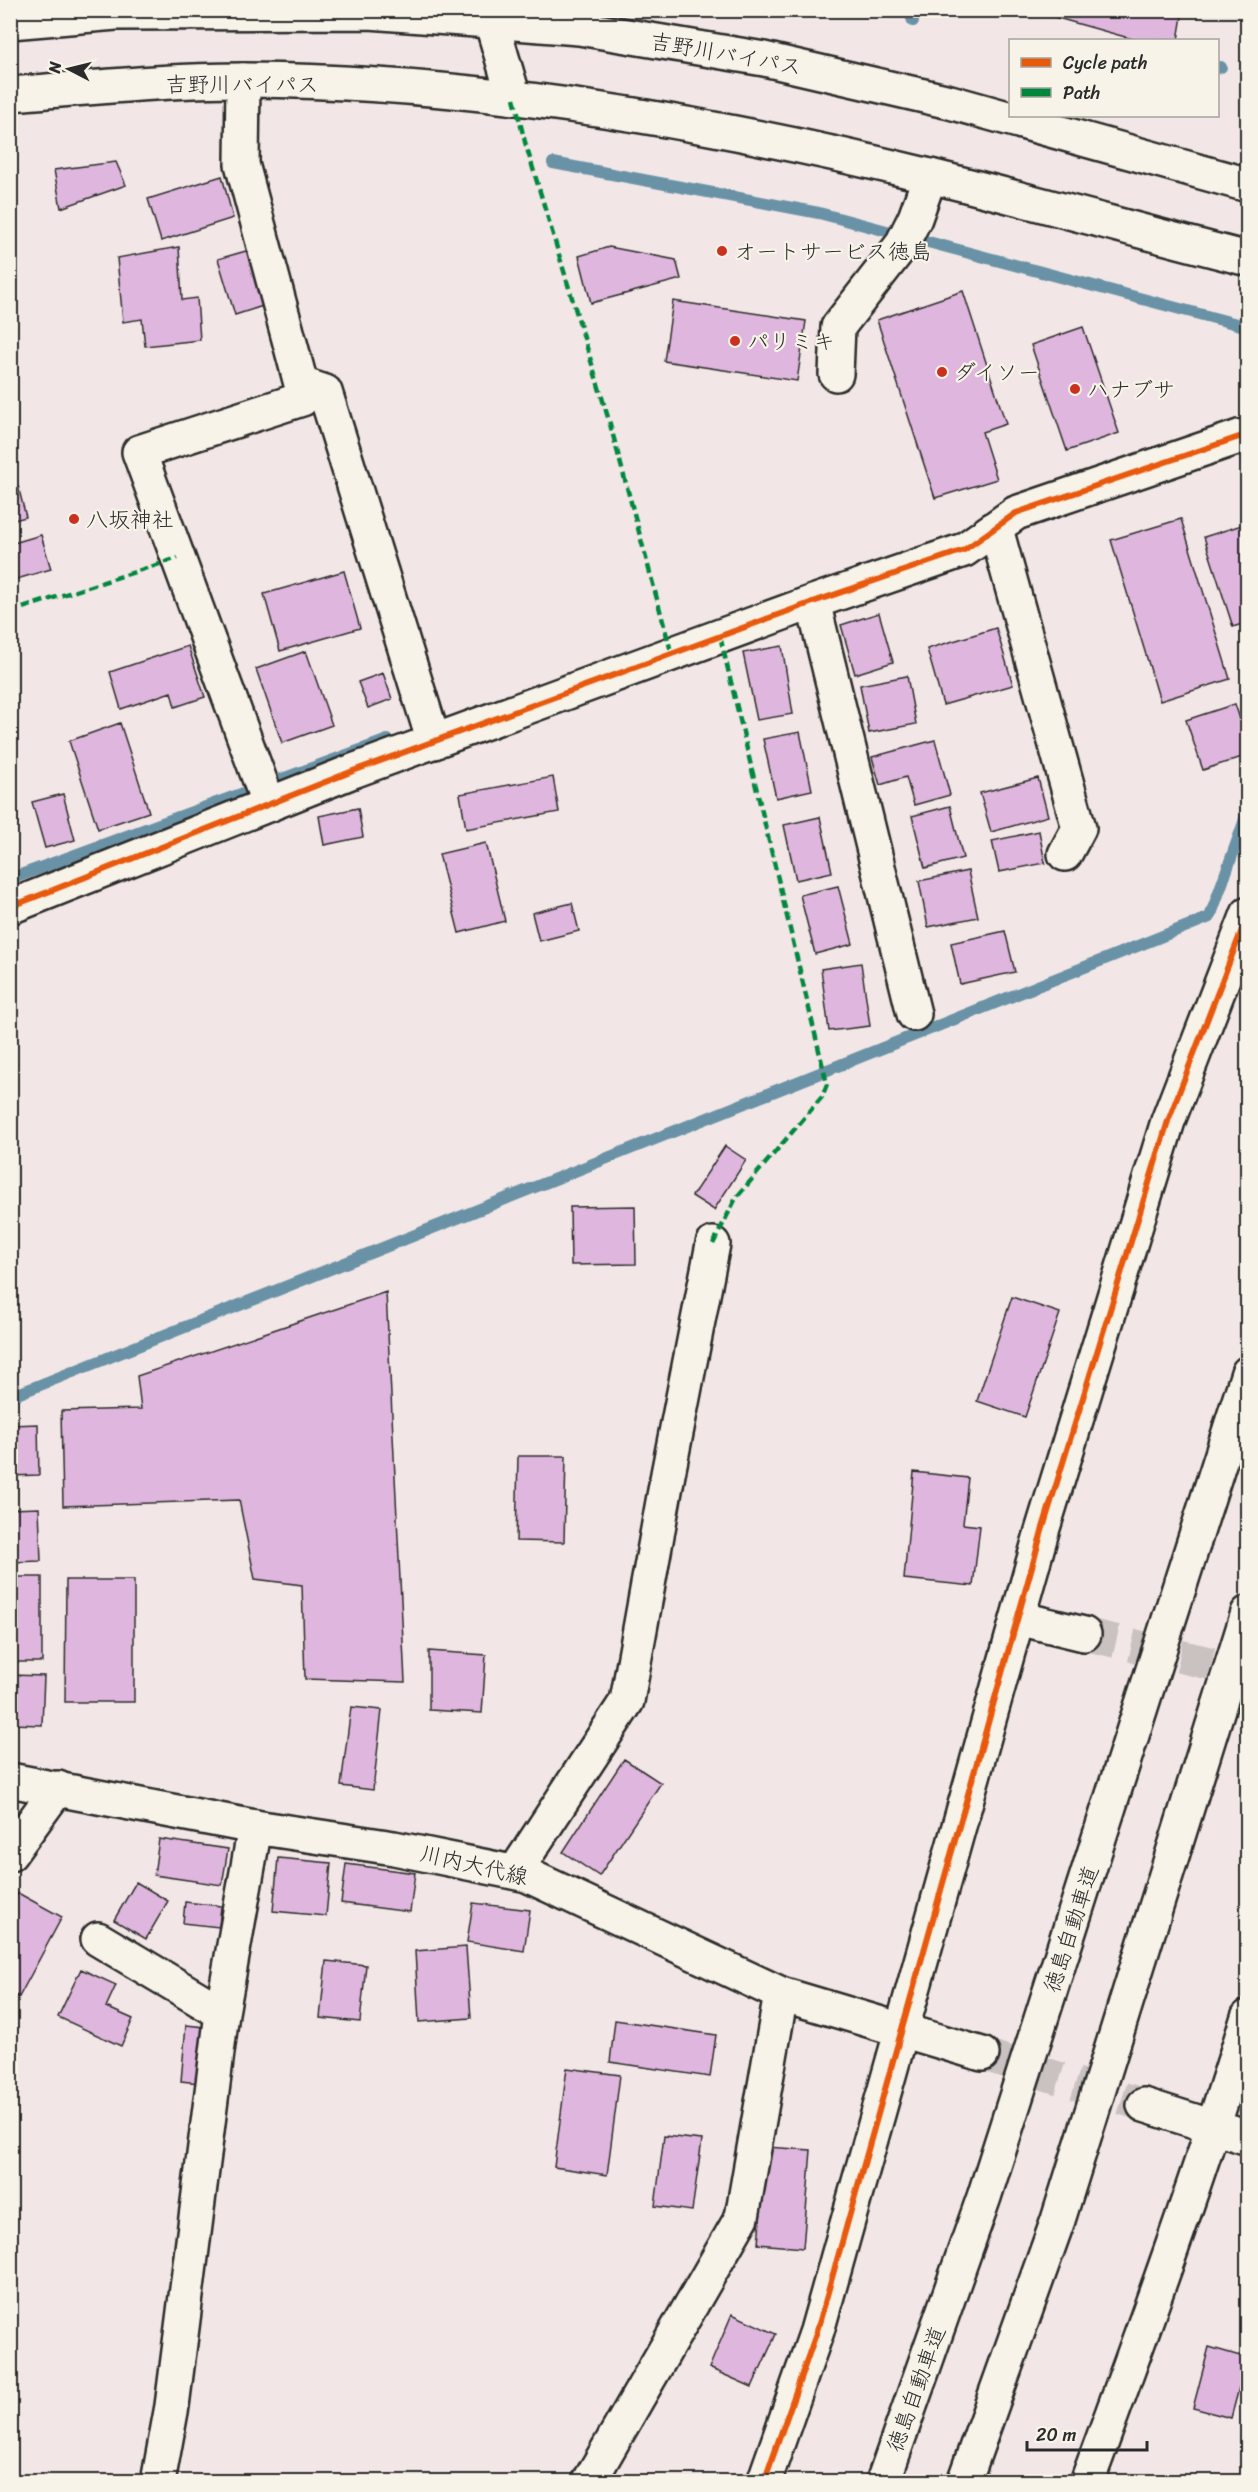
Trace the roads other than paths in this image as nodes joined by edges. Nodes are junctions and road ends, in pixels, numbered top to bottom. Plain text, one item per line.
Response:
1 (489, 16) edge
2 (10, 22) edge
3 (243, 80) junction
4 (10, 94) edge
5 (514, 98) junction
6 (930, 176) junction
7 (1248, 185) edge
8 (1248, 260) edge
9 (836, 374) dead end
10 (302, 384) junction
11 (1248, 436) edge
12 (996, 529) junction
13 (813, 602) junction
14 (434, 742) junction
15 (269, 805) junction
16 (1065, 854) dead end
17 (10, 907) edge
18 (1248, 914) edge
19 (914, 1014) dead end
20 (713, 1244) dead end
21 (1248, 1372) edge
22 (1248, 1613) edge
23 (1018, 1618) junction
24 (1084, 1634) tunnel mouth
25 (10, 1780) edge
26 (58, 1788) junction
27 (255, 1827) junction
28 (10, 1854) edge
29 (515, 1872) junction
30 (98, 1939) dead end
31 (781, 1994) junction
32 (222, 2013) junction
33 (1248, 2017) edge
34 (903, 2031) junction
35 (981, 2054) tunnel mouth
36 (1144, 2105) tunnel mouth
37 (1214, 2127) junction
38 (1248, 2138) edge
39 (158, 2481) edge
40 (589, 2481) edge
41 (764, 2481) edge
42 (883, 2481) edge
43 (964, 2481) edge
44 (1087, 2481) edge

1 - 2 main road, 吉野川バイパス
1 - 5 main road
1 - 7 main road, 吉野川バイパス
3 - 4 main road, 吉野川バイパス
3 - 5 main road, 吉野川バイパス
3 - 10 main road
5 - 6 main road, 吉野川バイパス
6 - 8 main road, 吉野川バイパス
6 - 9 main road
10 - 14 main road
10 - 15 main road
11 - 12 main road
12 - 13 main road
12 - 16 main road
13 - 14 main road
13 - 19 main road
14 - 15 main road
15 - 17 main road
18 - 23 main road
20 - 29 main road
21 - 42 main road, 徳島自動車道
22 - 43 main road
23 - 24 main road
23 - 34 main road
25 - 26 main road, 川内大代線
26 - 27 main road, 川内大代線
26 - 28 main road
27 - 29 main road, 川内大代線
27 - 32 main road
29 - 31 main road, 川内大代線
30 - 32 main road
31 - 34 main road, 川内大代線
31 - 40 main road
32 - 39 main road
33 - 37 main road
34 - 35 main road, 川内大代線
34 - 41 main road
36 - 37 main road
37 - 38 main road
37 - 44 main road

